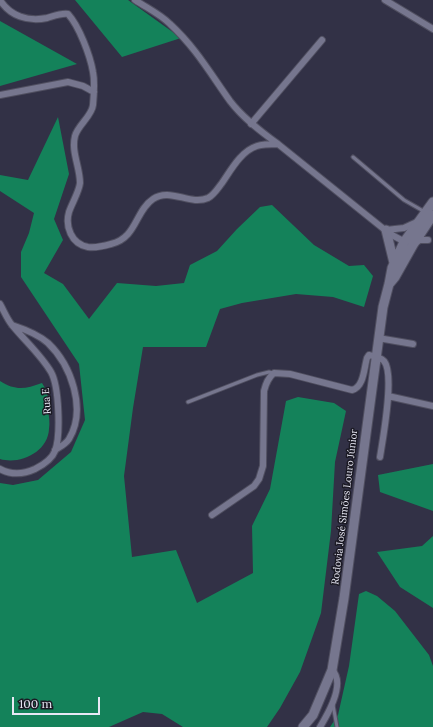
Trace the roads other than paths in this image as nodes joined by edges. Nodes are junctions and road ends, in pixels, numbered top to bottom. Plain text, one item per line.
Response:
1 (0, 0) edge
2 (134, 0) edge
3 (385, 0) edge
4 (433, 29) edge
5 (322, 40) dead end
6 (94, 92) junction
7 (0, 95) edge
8 (251, 124) junction
9 (278, 144) junction
10 (353, 157) dead end
11 (433, 203) edge
12 (431, 215) edge
13 (422, 223) junction
14 (386, 230) junction
15 (431, 243) edge
16 (408, 244) junction
17 (394, 263) junction
18 (389, 284) junction
19 (0, 304) edge
20 (11, 324) junction
21 (378, 338) junction
22 (413, 344) dead end
23 (376, 356) junction
24 (274, 373) junction
25 (388, 396) junction
26 (188, 402) dead end
27 (433, 406) edge
28 (55, 450) junction
29 (380, 456) dead end
30 (0, 469) edge
31 (212, 515) dead end
32 (332, 670) junction
33 (333, 701) junction
34 (303, 727) edge
35 (320, 727) edge
36 (337, 727) edge

1 - 6 street
2 - 8 street
3 - 4 street
5 - 8 street
6 - 7 street
6 - 9 street
8 - 9 street
9 - 14 street
10 - 12 lane
11 - 12 main road, Rodovia José Simões Louro Júnior
12 - 13 main road, Rodovia José Simões Louro Júnior
13 - 14 street
13 - 15 street
13 - 16 main road, Rodovia José Simões Louro Júnior
14 - 16 street
14 - 17 main road
15 - 16 street
16 - 17 main road, Rodovia José Simões Louro Júnior
16 - 18 main road, Rodovia José Simões Louro Júnior
17 - 18 main road, Rodovia José Simões Louro Júnior
18 - 21 main road, Rodovia José Simões Louro Júnior
19 - 20 street, Rua E
20 - 28 street, Rua E
20 - 28 street
21 - 22 street
21 - 23 main road, Rodovia José Simões Louro Júnior
23 - 24 street
23 - 25 street
23 - 32 main road, Rodovia José Simões Louro Júnior
24 - 26 lane
24 - 31 street
25 - 27 street
25 - 29 street
28 - 30 street
32 - 33 street
32 - 34 main road, Rodovia José Simões Louro Júnior
33 - 35 street
33 - 36 lane

